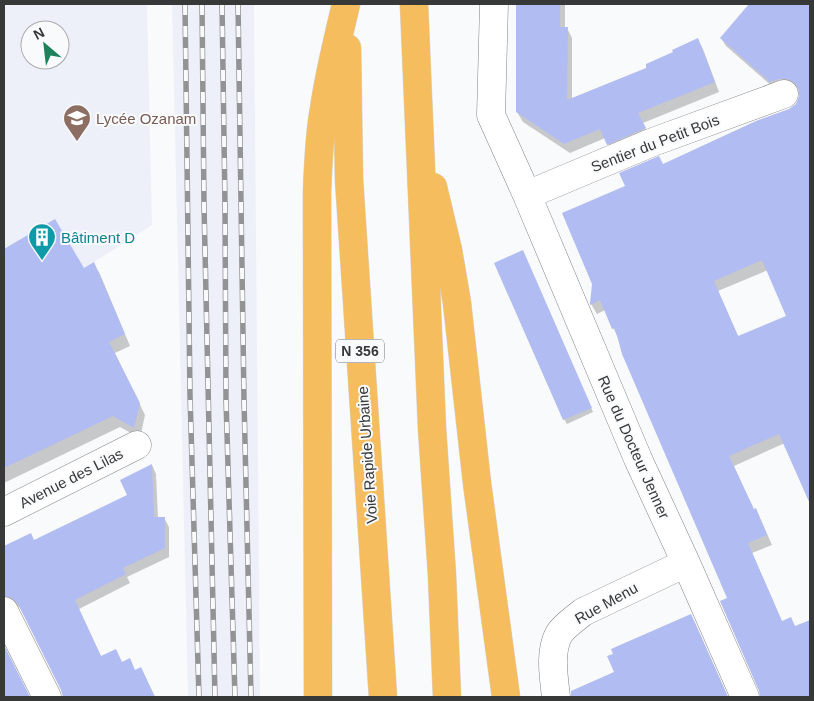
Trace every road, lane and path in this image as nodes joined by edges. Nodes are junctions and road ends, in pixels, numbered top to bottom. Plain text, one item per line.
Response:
1 (347, 4) edge
2 (414, 4) edge
3 (494, 4) edge
4 (784, 94) dead end
5 (418, 129) junction
6 (526, 194) junction
7 (137, 445) dead end
8 (4, 512) edge
9 (686, 562) junction
10 (4, 611) edge
11 (46, 697) edge
12 (318, 697) edge
13 (382, 697) edge
14 (448, 697) edge
15 (506, 697) edge
16 (556, 697) edge
17 (745, 697) edge

1 - 12 highway
1 - 13 highway, Voie Rapide Urbaine / N 356
2 - 5 highway
3 - 6 street, Rue du Docteur Jenner
4 - 6 street, Sentier du Petit Bois
5 - 14 highway
5 - 15 highway
6 - 9 street, Rue du Docteur Jenner
7 - 8 street, Avenue des Lilas
9 - 16 street, Rue Menu
9 - 17 street, Rue du Docteur Jenner
10 - 11 street

